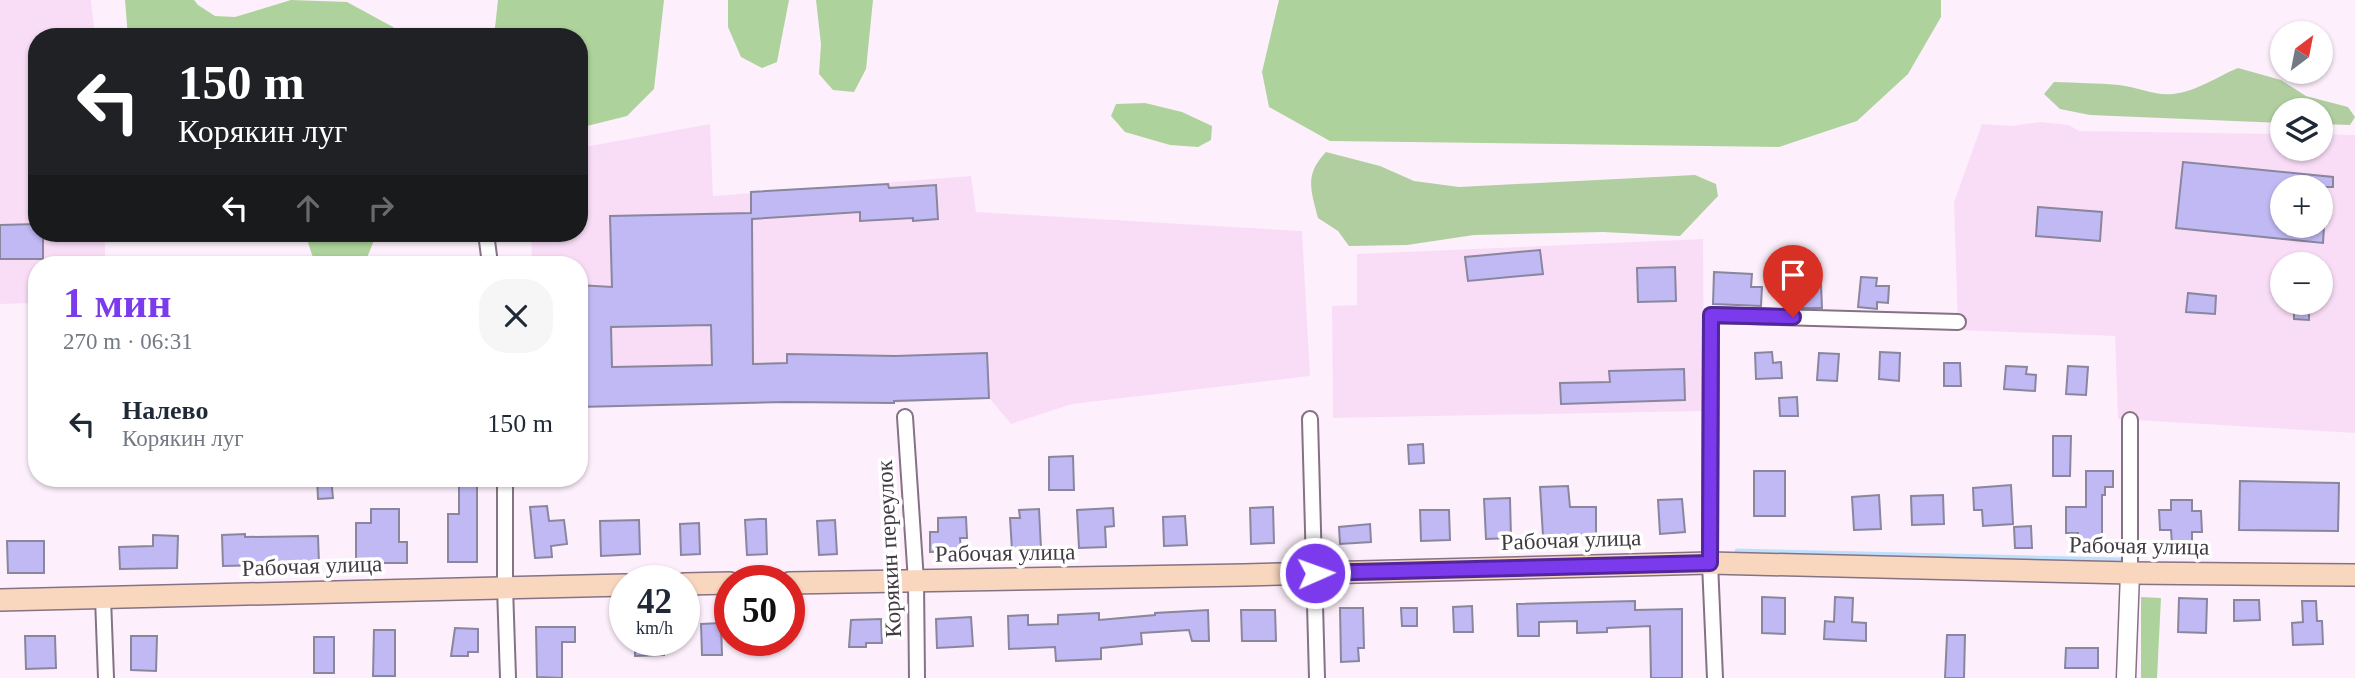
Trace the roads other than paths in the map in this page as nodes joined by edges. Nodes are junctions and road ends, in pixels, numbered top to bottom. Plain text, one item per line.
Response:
1 (1958, 322) dead end
2 (905, 417) dead end
3 (1310, 419) dead end
4 (2130, 420) dead end
5 (505, 487) edge
6 (1710, 563) junction
7 (1315, 573) junction
8 (2130, 573) junction
9 (2355, 575) edge
10 (916, 580) junction
11 (805, 583) edge
12 (609, 585) edge
13 (505, 587) junction
14 (103, 597) junction
15 (0, 600) edge
16 (106, 678) edge
17 (508, 678) edge
18 (917, 678) edge
19 (1317, 678) edge
20 (1716, 678) edge
21 (2126, 678) edge

1 - 6 street
2 - 10 street, Корякин переулок
3 - 7 street
4 - 8 street
5 - 13 street
6 - 7 main road, Рабочая улица
6 - 8 main road, Рабочая улица
6 - 20 street
7 - 10 main road, Рабочая улица
7 - 19 street
8 - 9 main road, Рабочая улица
8 - 21 street
10 - 11 main road, Рабочая улица
10 - 18 street, Корякин переулок
12 - 13 main road, Рабочая улица
13 - 14 main road, Рабочая улица
13 - 17 street
14 - 15 main road, Рабочая улица
14 - 16 street

